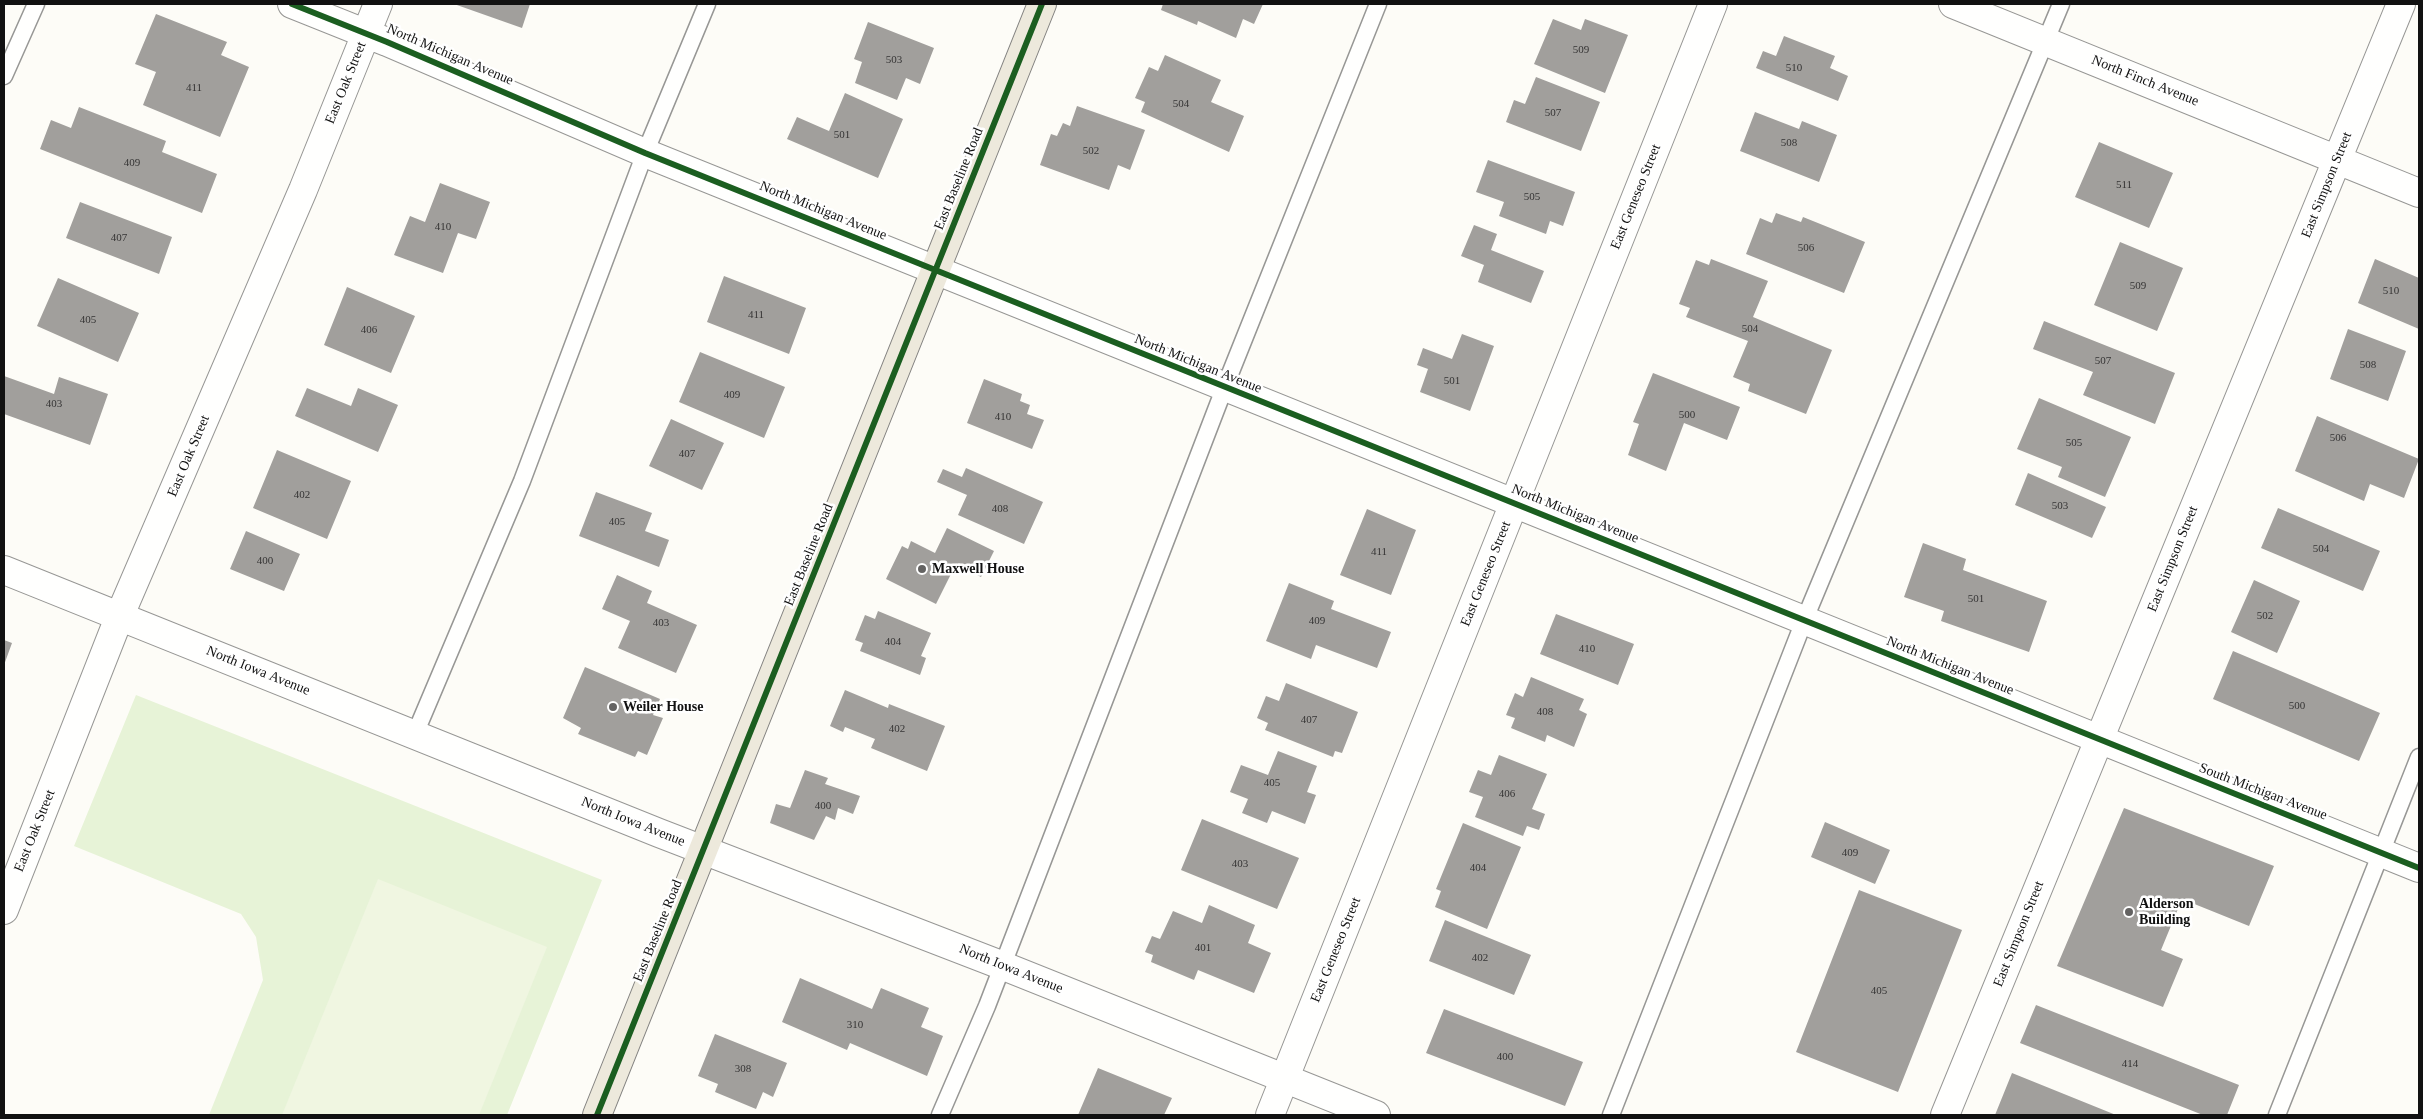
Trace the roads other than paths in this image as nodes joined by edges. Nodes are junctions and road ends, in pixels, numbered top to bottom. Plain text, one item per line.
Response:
1 (36, 4) edge
2 (292, 4) edge
3 (378, 4) edge
4 (707, 4) edge
5 (1042, 4) edge
6 (1378, 4) edge
7 (1713, 4) edge
8 (1953, 4) edge
9 (2061, 4) edge
10 (2401, 4) edge
11 (366, 34) junction
12 (2046, 41) junction
13 (4, 76) edge
14 (644, 153) junction
15 (2337, 160) junction
16 (2419, 193) edge
17 (936, 270) junction
18 (1224, 388) junction
19 (1515, 502) junction
20 (4, 570) edge
21 (120, 615) junction
22 (1804, 621) junction
23 (415, 734) junction
24 (2098, 740) junction
25 (2419, 757) edge
26 (704, 851) junction
27 (2382, 852) junction
28 (2419, 868) edge
29 (4, 910) edge
30 (1002, 965) junction
31 (1285, 1080) junction
32 (597, 1115) edge
33 (940, 1115) edge
34 (1270, 1115) edge
35 (1376, 1115) edge
36 (1611, 1115) edge
37 (1945, 1115) edge
38 (2277, 1115) edge

1 - 13 lane
2 - 11 street, North Michigan Avenue
3 - 11 street, East Oak Street
4 - 14 lane
5 - 17 main road, East Baseline Road
6 - 18 lane
7 - 19 street, East Geneseo Street
8 - 12 street, North Finch Avenue
9 - 12 lane
10 - 15 street, East Simpson Street
11 - 14 street, North Michigan Avenue
11 - 21 street, East Oak Street
12 - 15 street, North Finch Avenue
12 - 22 lane
14 - 17 street, North Michigan Avenue
14 - 23 lane
15 - 16 street, North Finch Avenue
15 - 24 street, East Simpson Street
17 - 18 street, North Michigan Avenue
17 - 26 main road, East Baseline Road
18 - 19 street, North Michigan Avenue
18 - 30 lane
19 - 22 street, North Michigan Avenue
19 - 31 street, East Geneseo Street
20 - 21 street, North Iowa Avenue
21 - 23 street, North Iowa Avenue
21 - 29 street, East Oak Street
22 - 24 street, North Michigan Avenue
22 - 36 lane
23 - 26 street, North Iowa Avenue
24 - 27 street, South Michigan Avenue
24 - 37 street, East Simpson Street
25 - 27 lane
26 - 30 street, North Iowa Avenue
26 - 32 main road, East Baseline Road
27 - 28 street, South Michigan Avenue
27 - 38 lane
30 - 31 street, North Iowa Avenue
30 - 33 lane
31 - 34 street, East Geneseo Street
31 - 35 street, North Iowa Avenue

